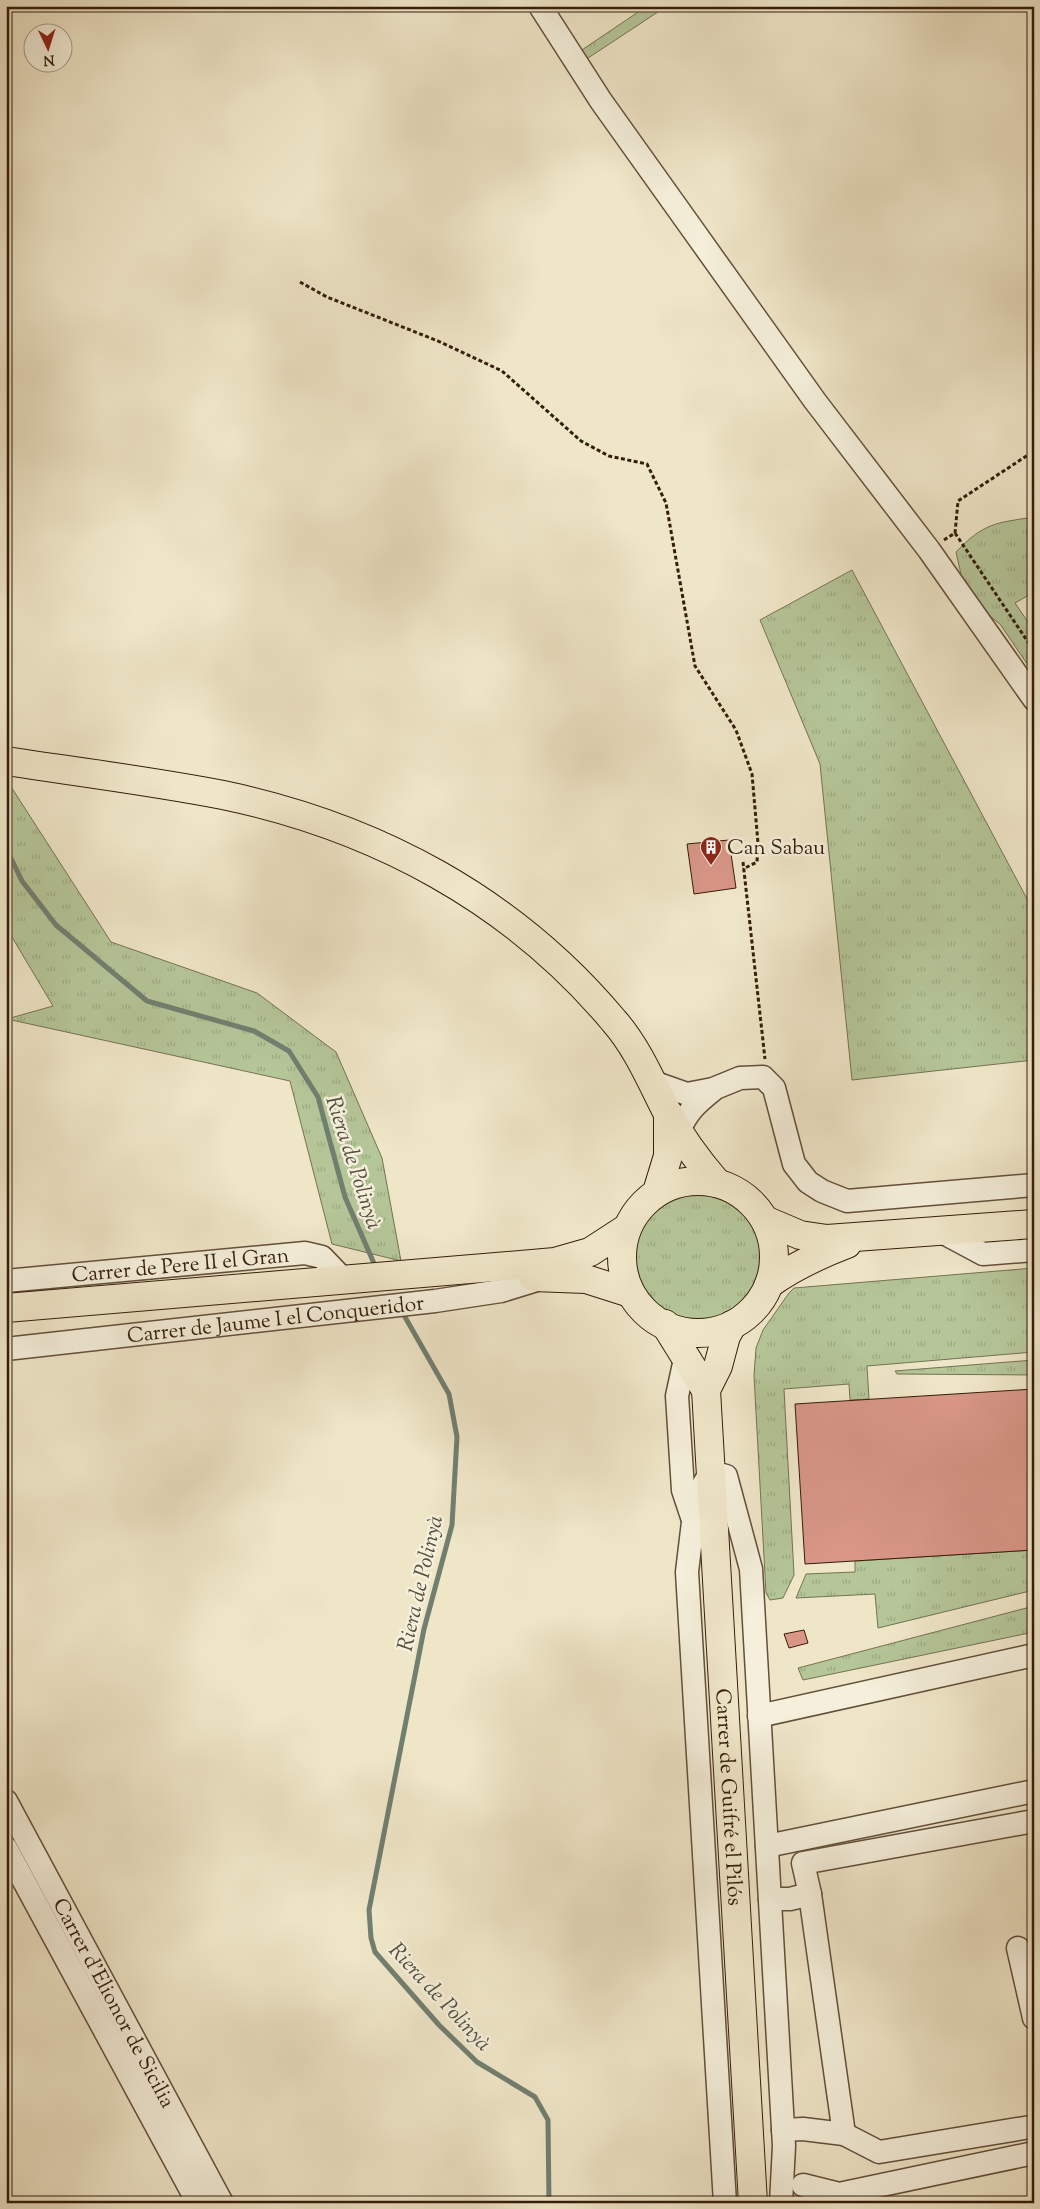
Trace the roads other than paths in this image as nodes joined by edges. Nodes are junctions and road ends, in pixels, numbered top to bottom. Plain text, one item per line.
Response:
1 (540, 6) edge
2 (1034, 699) edge
3 (6, 761) edge
4 (653, 1082) junction
5 (713, 1089) junction
6 (674, 1123) junction
7 (717, 1183) junction
8 (1034, 1185) edge
9 (657, 1192) junction
10 (766, 1221) junction
11 (1034, 1224) edge
12 (627, 1228) junction
13 (942, 1232) junction
14 (866, 1237) junction
15 (1034, 1250) edge
16 (543, 1278) junction
17 (402, 1280) junction
18 (6, 1281) edge
19 (357, 1282) junction
20 (769, 1284) junction
21 (630, 1293) junction
22 (6, 1308) edge
23 (665, 1324) junction
24 (6, 1326) edge
25 (732, 1326) junction
26 (6, 1349) edge
27 (685, 1359) junction
28 (706, 1390) junction
29 (711, 1472) junction
30 (693, 1518) junction
31 (1034, 1655) edge
32 (759, 1716) junction
33 (1034, 1790) edge
34 (6, 1801) edge
35 (1034, 1821) edge
36 (767, 1846) junction
37 (6, 1848) edge
38 (810, 1894) junction
39 (770, 1899) junction
40 (1018, 1948) dead end
41 (1034, 2018) edge
42 (1030, 2127) dead end
43 (844, 2134) junction
44 (783, 2138) junction
45 (1034, 2153) edge
46 (804, 2194) edge
47 (198, 2203) edge
48 (222, 2203) edge
49 (725, 2203) edge
50 (753, 2203) edge
51 (781, 2203) edge

1 - 2 street
3 - 4 main road
4 - 5 street
4 - 6 main road
5 - 6 street
5 - 8 street
6 - 7 main road
6 - 9 main road
7 - 9 main road
7 - 10 main road
9 - 12 main road
10 - 14 main road
10 - 20 main road
11 - 13 main road
12 - 17 main road
12 - 21 main road
13 - 14 main road
13 - 15 street
14 - 20 main road
16 - 17 main road
16 - 21 main road
16 - 26 street, Carrer de Jaume I el Conqueridor
17 - 19 main road
18 - 19 street, Carrer de Pere II el Gran
19 - 22 main road
19 - 24 main road
20 - 25 main road
21 - 23 main road
23 - 25 main road
23 - 27 main road
25 - 28 main road
27 - 28 main road
27 - 30 street
28 - 29 main road, Carrer de Guifré el Pilós
29 - 30 street
29 - 32 street
29 - 50 main road, Carrer de Guifré el Pilós
30 - 49 street
31 - 32 street
32 - 36 street
33 - 36 street
34 - 48 street, Carrer d'Elionor de Sicilia
35 - 38 street
36 - 39 street
37 - 47 street, Carrer d'Elionor de Sicilia
38 - 39 street
38 - 43 street
39 - 44 street
40 - 41 street
42 - 43 street
43 - 44 street
44 - 46 street
44 - 51 street
45 - 46 street

